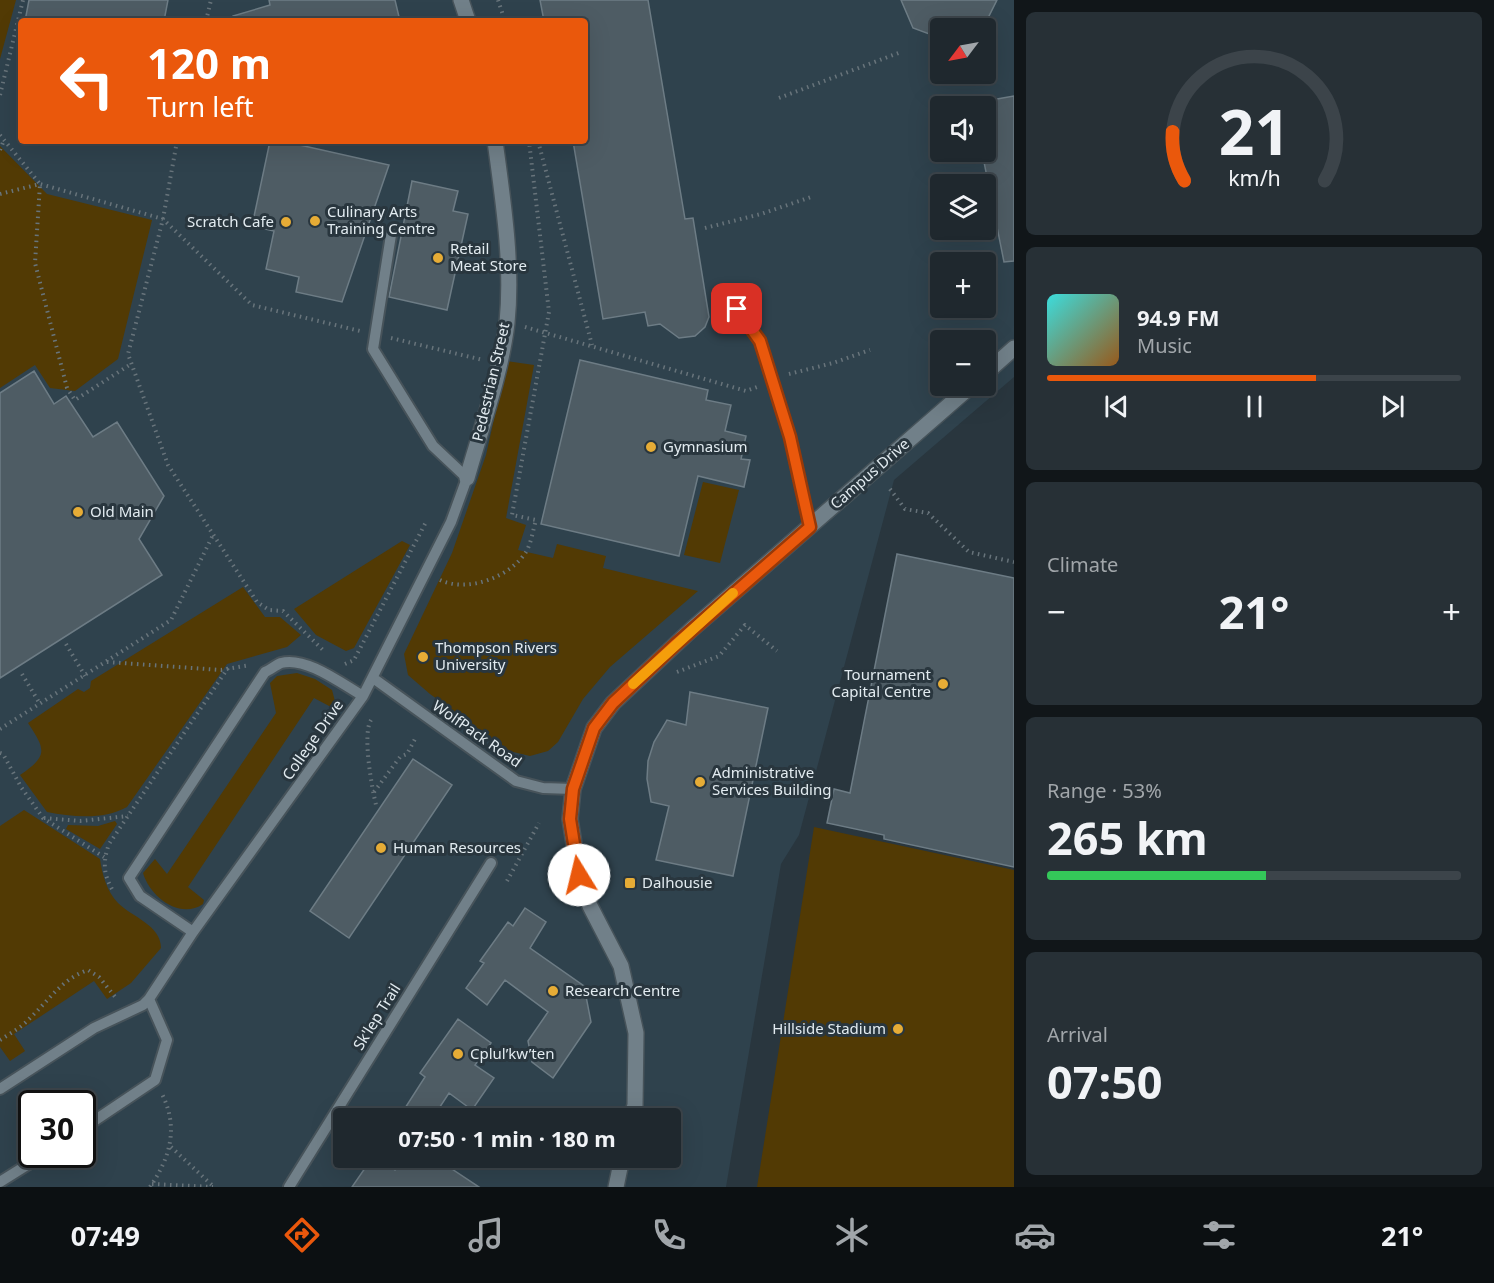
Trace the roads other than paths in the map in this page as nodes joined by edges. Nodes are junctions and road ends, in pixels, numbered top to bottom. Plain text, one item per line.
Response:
1 (461, 0) edge
2 (467, 18) edge
3 (495, 144) edge
4 (391, 235) dead end
5 (726, 294) dead end
6 (1014, 348) edge
7 (996, 364) edge
8 (960, 396) edge
9 (467, 478) junction
10 (810, 527) junction
11 (374, 678) junction
12 (363, 696) junction
13 (573, 789) junction
14 (491, 863) dead end
15 (193, 932) junction
16 (149, 999) junction
17 (0, 1089) edge
18 (634, 1108) edge
19 (96, 1120) edge
20 (22, 1168) edge
21 (620, 1168) edge
22 (0, 1182) edge
23 (289, 1187) edge
24 (616, 1187) edge

1 - 2 street
3 - 9 street, Pedestrian Street
4 - 9 lane
5 - 10 lane
6 - 7 street
8 - 10 street, Campus Drive
9 - 11 lane, College Drive
10 - 13 street, Campus Drive
11 - 12 lane, College Drive
11 - 13 lane, WolfPack Road
12 - 15 lane, College Drive
12 - 15 lane
13 - 18 street, Campus Drive
14 - 23 lane, Sk'lep Trail
15 - 16 lane, College Drive
16 - 17 lane
16 - 19 lane
20 - 22 lane
21 - 24 street

